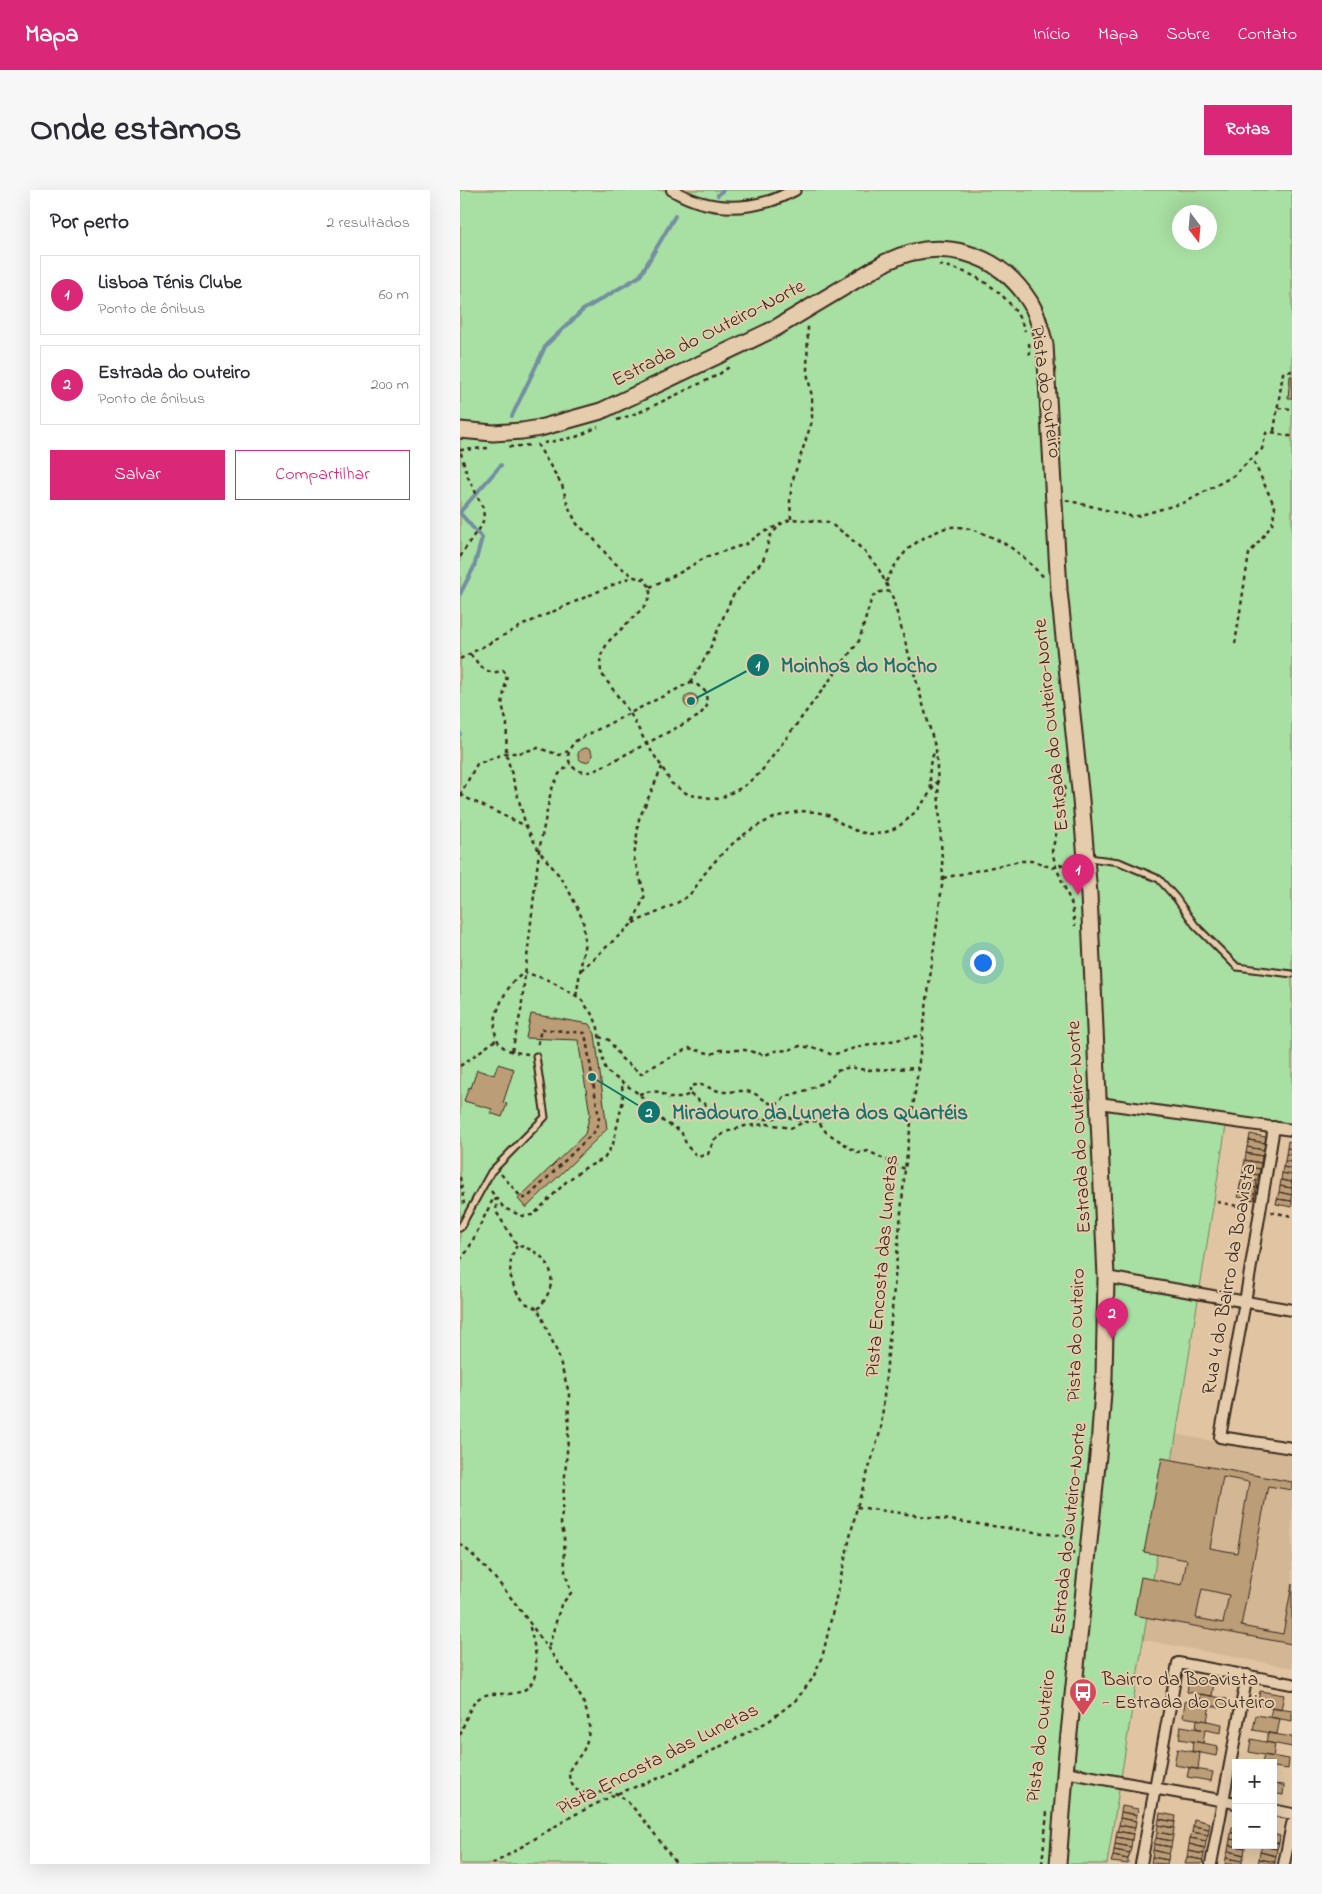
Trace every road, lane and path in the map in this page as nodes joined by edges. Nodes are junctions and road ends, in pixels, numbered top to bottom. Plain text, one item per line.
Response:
1 (672, 190) edge
2 (795, 190) edge
3 (931, 264) dead end
4 (808, 317) dead end
5 (1026, 333) dead end
6 (1028, 340) dead end
7 (1031, 357) dead end
8 (734, 363) dead end
9 (1292, 371) edge
10 (1278, 408) junction
11 (1292, 409) edge
12 (610, 423) dead end
13 (602, 426) dead end
14 (460, 430) edge
15 (1274, 431) junction
16 (1292, 436) edge
17 (537, 444) junction
18 (504, 447) dead end
19 (496, 448) dead end
20 (460, 450) edge
21 (1252, 458) junction
22 (1054, 497) junction
23 (791, 520) junction
24 (781, 524) junction
25 (460, 557) edge
26 (634, 577) junction
27 (886, 582) junction
28 (650, 588) junction
29 (1059, 590) junction
30 (891, 592) junction
31 (1235, 644) dead end
32 (470, 654) junction
33 (460, 659) edge
34 (689, 683) junction
35 (630, 713) junction
36 (646, 743) junction
37 (569, 750) junction
38 (936, 750) junction
39 (506, 754) junction
40 (570, 764) junction
41 (662, 767) junction
42 (938, 779) junction
43 (931, 790) junction
44 (460, 795) edge
45 (526, 826) junction
46 (539, 851) junction
47 (1086, 858) junction
48 (1056, 867) junction
49 (943, 878) junction
50 (634, 923) junction
51 (1076, 932) dead end
52 (581, 970) junction
53 (524, 972) junction
54 (1292, 974) edge
55 (576, 997) junction
56 (922, 1035) junction
57 (599, 1037) junction
58 (497, 1039) junction
59 (512, 1051) junction
60 (536, 1056) junction
61 (460, 1066) edge
62 (918, 1068) junction
63 (622, 1083) junction
64 (639, 1094) junction
65 (690, 1094) junction
66 (1099, 1103) junction
67 (804, 1122) junction
68 (1274, 1127) junction
69 (1292, 1130) edge
70 (495, 1167) junction
71 (905, 1169) junction
72 (460, 1177) edge
73 (494, 1195) junction
74 (470, 1211) junction
75 (460, 1228) edge
76 (517, 1245) junction
77 (460, 1260) edge
78 (1106, 1277) junction
79 (1245, 1302) junction
80 (538, 1309) junction
81 (1292, 1310) edge
82 (1292, 1448) edge
83 (1082, 1482) dead end
84 (857, 1507) junction
85 (1072, 1537) junction
86 (460, 1544) edge
87 (1073, 1557) dead end
88 (529, 1622) junction
89 (548, 1649) junction
90 (1247, 1675) junction
91 (1292, 1684) edge
92 (460, 1735) edge
93 (1065, 1772) junction
94 (1156, 1788) junction
95 (616, 1794) junction
96 (1223, 1801) junction
97 (1232, 1802) edge
98 (1047, 1809) dead end
99 (1277, 1811) edge
100 (1292, 1814) edge
101 (1292, 1824) edge
102 (493, 1864) edge
103 (677, 1864) edge
104 (1042, 1864) edge
105 (1058, 1864) edge
106 (1141, 1864) edge
107 (1211, 1864) edge
108 (1284, 1864) edge

1 - 2 street
3 - 5 path, Pista do Outeiro
4 - 23 path
6 - 7 path, Pista do Outeiro
8 - 12 path
9 - 10 path
10 - 11 path
10 - 15 path
13 - 17 path
14 - 22 street, Estrada do Outeiro-Norte
15 - 16 path
15 - 21 path
17 - 18 path
17 - 26 path
19 - 20 path
20 - 25 path
21 - 22 path
21 - 31 path
22 - 29 street, Estrada do Outeiro-Norte
23 - 24 path
23 - 27 path, Pista Encosta das Lunetas
24 - 28 path
24 - 34 path
26 - 28 path
26 - 32 path
27 - 29 path
27 - 30 path, Pista Encosta das Lunetas
28 - 35 path
29 - 47 street, Estrada do Outeiro-Norte
30 - 38 path, Pista Encosta das Lunetas
30 - 41 path
32 - 33 path
32 - 39 path
34 - 35 path
34 - 36 path
35 - 36 path
35 - 37 path
36 - 40 path
36 - 41 path
37 - 39 path
37 - 40 path
38 - 42 path, Pista Encosta das Lunetas
38 - 43 path
39 - 44 path
39 - 45 path
40 - 46 path
41 - 50 path
42 - 43 path
42 - 49 path, Pista Encosta das Lunetas
43 - 50 path
44 - 45 path
45 - 46 path
46 - 52 path
46 - 53 path
47 - 48 path
47 - 54 lane
47 - 66 street, Estrada do Outeiro-Norte
48 - 49 path
48 - 51 path
49 - 56 path, Pista Encosta das Lunetas
50 - 52 path
52 - 55 path
53 - 55 path
53 - 58 path
53 - 59 path
55 - 57 path
56 - 57 path
56 - 62 path, Pista Encosta das Lunetas
57 - 63 path
58 - 59 path
58 - 61 path
59 - 60 path
60 - 70 lane
60 - 70 path
62 - 65 path
62 - 71 path, Pista Encosta das Lunetas
63 - 64 path
63 - 73 path
64 - 65 path
64 - 67 path
65 - 67 path
66 - 68 street
66 - 78 street, Estrada do Outeiro-Norte
67 - 71 path
68 - 69 street
68 - 79 street, Rua 4 do Bairro da Boavista
70 - 74 lane
71 - 84 path, Pista Encosta das Lunetas
72 - 74 path
73 - 76 path
73 - 77 path
74 - 75 lane
76 - 80 path
76 - 80 path
78 - 79 street
78 - 93 street, Estrada do Outeiro-Norte
79 - 81 street
79 - 82 street, Rua 4 do Bairro da Boavista
80 - 89 path
83 - 85 path
84 - 85 path
84 - 95 path, Pista Encosta das Lunetas
85 - 87 path
86 - 88 path
88 - 89 path
88 - 92 path
89 - 95 path
90 - 91 street
90 - 94 street
90 - 96 street
93 - 94 street
93 - 105 street, Estrada do Outeiro-Norte
94 - 96 street
94 - 106 street
95 - 102 path, Pista Encosta das Lunetas
95 - 103 path
96 - 97 street
96 - 107 street
98 - 104 path, Pista do Outeiro
99 - 100 street
101 - 108 street

